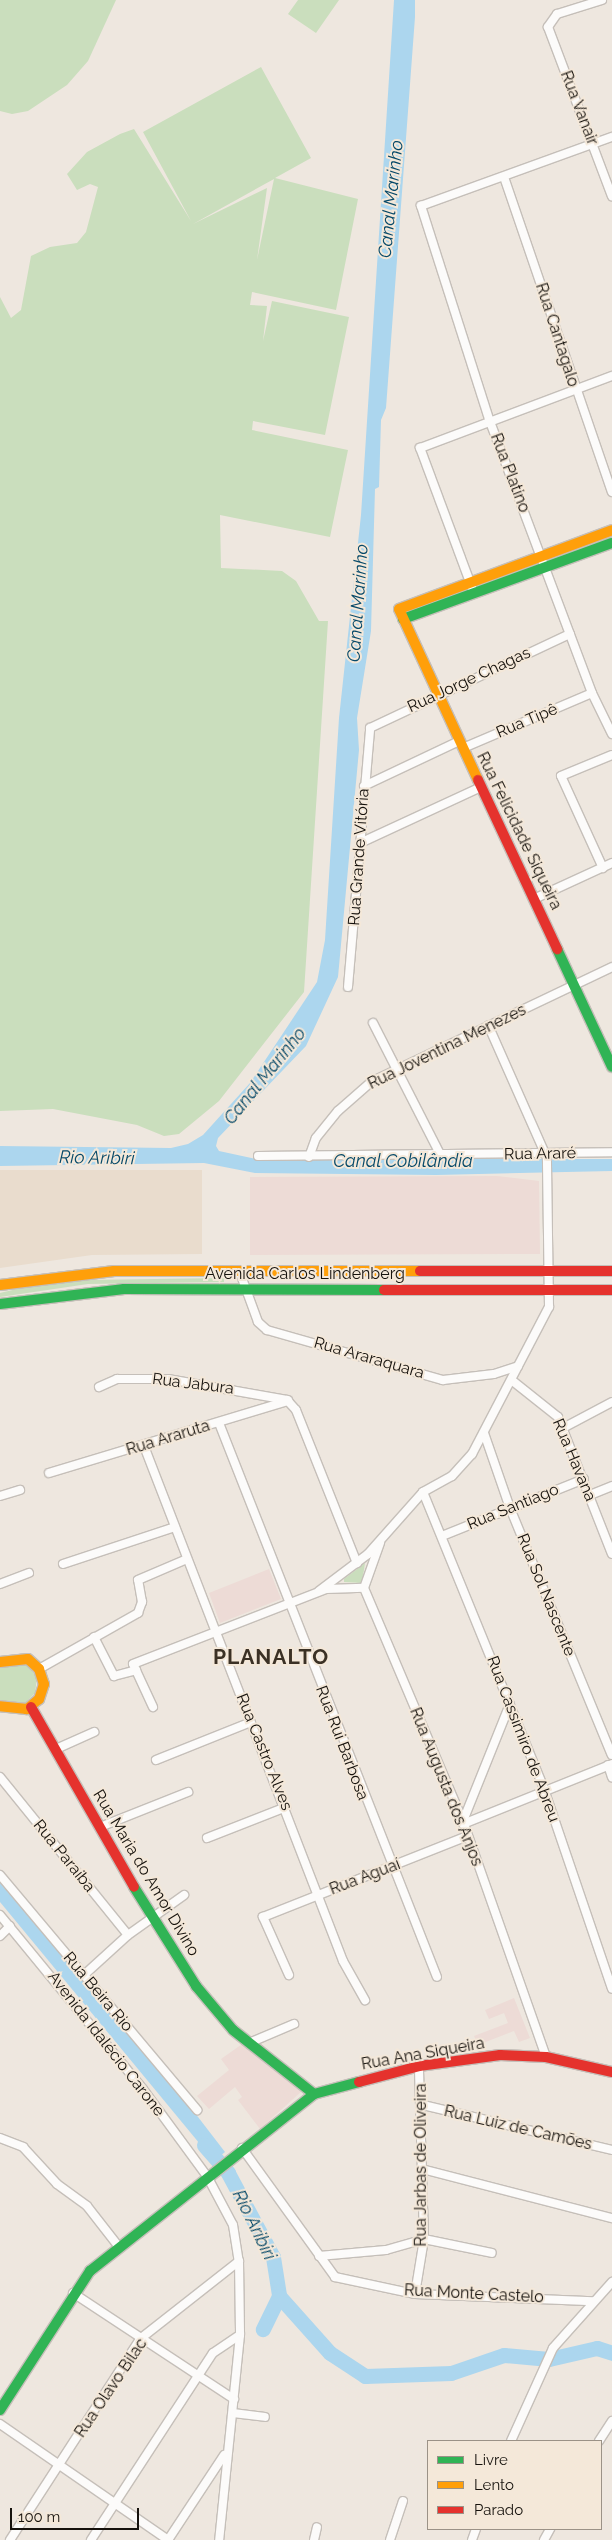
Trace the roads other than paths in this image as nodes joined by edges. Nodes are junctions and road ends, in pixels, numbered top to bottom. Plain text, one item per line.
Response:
1 (602, 0) edge
2 (612, 137) edge
3 (594, 144) junction
4 (504, 177) junction
5 (612, 196) edge
6 (612, 376) edge
7 (574, 388) junction
8 (489, 419) junction
9 (612, 492) edge
10 (612, 530) edge
11 (612, 543) edge
12 (542, 556) junction
13 (546, 566) junction
14 (470, 582) junction
15 (474, 593) junction
16 (401, 614) junction
17 (570, 634) junction
18 (592, 693) junction
19 (438, 694) junction
20 (370, 728) joint
21 (612, 734) edge
22 (461, 744) junction
23 (612, 755) edge
24 (364, 786) junction
25 (481, 787) junction
26 (360, 843) junction
27 (612, 863) edge
28 (603, 868) junction
29 (536, 898) junction
30 (612, 967) edge
31 (576, 985) junction
32 (348, 987) dead end
33 (373, 1022) dead end
34 (488, 1025) junction
35 (611, 1063) edge
36 (395, 1069) junction
37 (612, 1152) edge
38 (258, 1156) dead end
39 (441, 1156) junction
40 (546, 1156) junction
41 (309, 1157) junction
42 (240, 1270) junction
43 (549, 1270) junction
44 (612, 1271) edge
45 (0, 1285) edge
46 (244, 1289) junction
47 (551, 1289) junction
48 (612, 1290) edge
49 (0, 1304) edge
50 (518, 1366) junction
51 (514, 1382) junction
52 (99, 1387) dead end
53 (288, 1401) junction
54 (612, 1402) edge
55 (219, 1423) junction
56 (563, 1428) junction
57 (484, 1433) junction
58 (144, 1446) junction
59 (48, 1474) dead end
60 (584, 1479) junction
61 (612, 1486) edge
62 (20, 1490) dead end
63 (423, 1492) junction
64 (590, 1495) junction
65 (0, 1496) edge
66 (510, 1508) junction
67 (175, 1527) junction
68 (386, 1532) junction
69 (442, 1536) junction
70 (612, 1554) edge
71 (365, 1556) junction
72 (187, 1559) junction
73 (357, 1563) junction
74 (63, 1564) dead end
75 (372, 1565) junction
76 (29, 1573) dead end
77 (339, 1582) junction
78 (0, 1584) edge
79 (364, 1588) junction
80 (289, 1605) junction
81 (216, 1633) junction
82 (94, 1637) junction
83 (1, 1658) edge
84 (40, 1669) junction
85 (136, 1670) junction
86 (510, 1704) junction
87 (0, 1706) edge
88 (153, 1706) dead end
89 (32, 1707) junction
90 (251, 1722) junction
91 (94, 1732) dead end
92 (56, 1749) junction
93 (612, 1755) edge
94 (156, 1760) dead end
95 (610, 1765) edge
96 (0, 1777) edge
97 (612, 1777) edge
98 (544, 1788) junction
99 (188, 1792) dead end
100 (286, 1807) junction
101 (463, 1823) junction
102 (100, 1827) junction
103 (468, 1836) junction
104 (207, 1838) dead end
105 (390, 1868) junction
106 (0, 1875) edge
107 (184, 1895) dead end
108 (320, 1895) junction
109 (0, 1915) edge
110 (151, 1918) junction
111 (10, 1926) junction
112 (128, 1935) junction
113 (0, 1936) edge
114 (84, 1975) junction
115 (289, 1975) dead end
116 (437, 1977) dead end
117 (612, 1989) edge
118 (365, 2000) dead end
119 (294, 2024) dead end
120 (249, 2043) junction
121 (546, 2057) junction
122 (419, 2066) junction
123 (612, 2072) edge
124 (314, 2094) junction
125 (423, 2105) junction
126 (197, 2110) dead end
127 (0, 2138) edge
128 (242, 2148) junction
129 (612, 2150) edge
130 (422, 2169) junction
131 (207, 2176) junction
132 (612, 2218) edge
133 (424, 2239) junction
134 (119, 2247) junction
135 (492, 2253) dead end
136 (319, 2256) junction
137 (239, 2261) junction
138 (612, 2282) edge
139 (73, 2293) junction
140 (415, 2294) junction
141 (593, 2301) junction
142 (240, 2335) junction
143 (140, 2339) junction
144 (198, 2376) junction
145 (234, 2399) junction
146 (0, 2410) edge
147 (233, 2413) junction
148 (265, 2417) dead end
149 (612, 2421) edge
150 (0, 2424) edge
151 (511, 2440) edge
152 (600, 2440) edge
153 (226, 2453) junction
154 (58, 2467) junction
155 (403, 2500) dead end
156 (114, 2505) junction
157 (317, 2527) dead end
158 (10, 2540) edge
159 (91, 2540) edge
160 (168, 2540) edge
161 (219, 2540) edge
162 (314, 2540) edge
163 (390, 2540) edge

1 - 3 street, Rua Vanair
2 - 3 street
3 - 4 street
3 - 5 street, Rua Vanair
4 - 7 street, Rua Cantagalo
4 - 8 street, Rua Platino
6 - 7 street
7 - 8 street
7 - 9 street, Rua Cantagalo
8 - 12 street, Rua Platino
8 - 14 street
10 - 12 street
11 - 13 street
12 - 13 street, Rua Platino
12 - 14 street
13 - 15 street
13 - 17 street, Rua Platino
14 - 15 street
14 - 16 street
15 - 16 street
16 - 19 street, Rua Felicidade Siqueira
17 - 18 street, Rua Platino
17 - 19 street, Rua Jorge Chagas
18 - 21 street, Rua Platino
18 - 22 street, Rua Tipê
19 - 20 street, Rua Jorge Chagas
19 - 22 street, Rua Felicidade Siqueira
20 - 24 street, Rua Grande Vitória
22 - 24 street, Rua Tipê
22 - 25 street, Rua Felicidade Siqueira
23 - 28 street
24 - 26 street, Rua Grande Vitória
25 - 26 street
25 - 29 street, Rua Felicidade Siqueira
26 - 32 street, Rua Grande Vitória
27 - 28 street
28 - 29 street
29 - 31 street, Rua Felicidade Siqueira
30 - 31 street, Rua Joventina Menezes
31 - 34 street, Rua Joventina Menezes
31 - 35 street, Rua Felicidade Siqueira
33 - 36 street
34 - 36 street, Rua Joventina Menezes
34 - 40 street
36 - 39 street
36 - 41 street, Rua Joventina Menezes
37 - 40 street, Rua Araré
38 - 41 street, Rua Araré
39 - 40 street, Rua Araré
39 - 41 street, Rua Araré
40 - 43 street
42 - 43 street, Avenida Carlos Lindenberg
42 - 45 street, Avenida Carlos Lindenberg
42 - 46 street, Rua Araraquara
43 - 44 street, Avenida Carlos Lindenberg
43 - 47 street
46 - 47 street, Avenida Carlos Lindenberg
46 - 49 street, Avenida Carlos Lindenberg
46 - 50 street, Rua Araraquara
47 - 48 street, Avenida Carlos Lindenberg
47 - 50 street
50 - 51 street
51 - 56 street, Rua Havana
51 - 57 street
52 - 53 street, Rua Jabura
53 - 55 street, Rua Araruta
53 - 73 street
54 - 56 street
55 - 58 street, Rua Araruta
55 - 80 street, Rua Rui Barbosa
56 - 60 street, Rua Havana
57 - 63 street
57 - 66 street, Rua Sol Nascente
58 - 59 street, Rua Araruta
58 - 67 street, Rua Castro Alves
60 - 64 street, Rua Havana
60 - 66 street, Rua Santiago
61 - 64 street
62 - 65 street
63 - 68 street
63 - 69 street, Rua Cassimiro de Abreu
64 - 70 street, Rua Havana
66 - 69 street, Rua Santiago
66 - 93 street, Rua Sol Nascente
67 - 72 street, Rua Castro Alves
67 - 74 street
68 - 71 street
68 - 75 street
69 - 86 street, Rua Cassimiro de Abreu
71 - 73 street
71 - 75 street
72 - 81 street, Rua Castro Alves
72 - 82 street
73 - 77 street
75 - 79 street
76 - 78 street
77 - 79 street
77 - 80 street
79 - 101 street, Rua Augusta dos Anjos
80 - 81 street
80 - 105 street, Rua Rui Barbosa
81 - 85 street
81 - 90 street, Rua Castro Alves
82 - 84 street
82 - 85 street
83 - 84 street
84 - 89 street
85 - 88 street
86 - 98 street, Rua Cassimiro de Abreu
86 - 101 street
87 - 89 street
89 - 92 street, Rua Maria do Amor Divino
90 - 94 street
90 - 100 street, Rua Castro Alves
91 - 92 street
92 - 102 street, Rua Maria do Amor Divino
95 - 97 street
95 - 98 street
96 - 112 street, Rua Paraíba
98 - 101 street
98 - 117 street, Rua Cassimiro de Abreu
99 - 102 street
100 - 104 street
100 - 108 street, Rua Castro Alves
101 - 103 street, Rua Augusta dos Anjos
102 - 110 street, Rua Maria do Amor Divino
103 - 105 street, Rua Aguaí
103 - 121 street, Rua Augusta dos Anjos
105 - 108 street, Rua Aguaí
105 - 116 street, Rua Rui Barbosa
106 - 114 street, Rua Beira Rio
107 - 110 street
108 - 115 street, Rua Aguaí
108 - 118 street, Rua Castro Alves
109 - 111 street, Avenida Idalécio Carone
110 - 112 street
110 - 120 street, Rua Maria do Amor Divino
111 - 113 street
111 - 131 street, Avenida Idalécio Carone
112 - 114 street
114 - 126 street, Rua Beira Rio
119 - 120 street
120 - 124 street, Rua Maria do Amor Divino
121 - 122 street, Rua Ana Siqueira
121 - 123 street, Rua Ana Siqueira
122 - 124 street, Rua Ana Siqueira
122 - 125 street, Rua Jarbas de Oliveira
124 - 128 street, Rua Ana Siqueira
125 - 129 street, Rua Luiz de Camões
125 - 130 street, Rua Jarbas de Oliveira
127 - 134 street
128 - 131 street, Rua Ana Siqueira
128 - 136 street, Rua Monte Castelo
130 - 132 street
130 - 133 street, Rua Jarbas de Oliveira
131 - 134 street, Rua Ana Siqueira
131 - 137 street, Avenida Idalécio Carone
133 - 135 street
133 - 136 street
133 - 140 street, Rua Jarbas de Oliveira
134 - 139 street, Rua Ana Siqueira
136 - 140 street, Rua Monte Castelo
137 - 142 street, Avenida Idalécio Carone
137 - 143 street, Rua Olavo Bilac
138 - 141 street
139 - 143 street
139 - 146 street, Rua Ana Siqueira
140 - 141 street, Rua Monte Castelo
141 - 151 street
142 - 144 street
142 - 145 street, Avenida Idalécio Carone
143 - 144 street
143 - 154 street, Rua Olavo Bilac
144 - 145 street
144 - 156 street
145 - 147 street, Avenida Idalécio Carone
147 - 148 street
147 - 153 street, Avenida Idalécio Carone
149 - 152 street
150 - 154 street
153 - 160 street
153 - 161 street, Avenida Idalécio Carone
154 - 156 street
154 - 158 street, Rua Olavo Bilac
155 - 163 street
156 - 159 street
156 - 160 street
157 - 162 street

